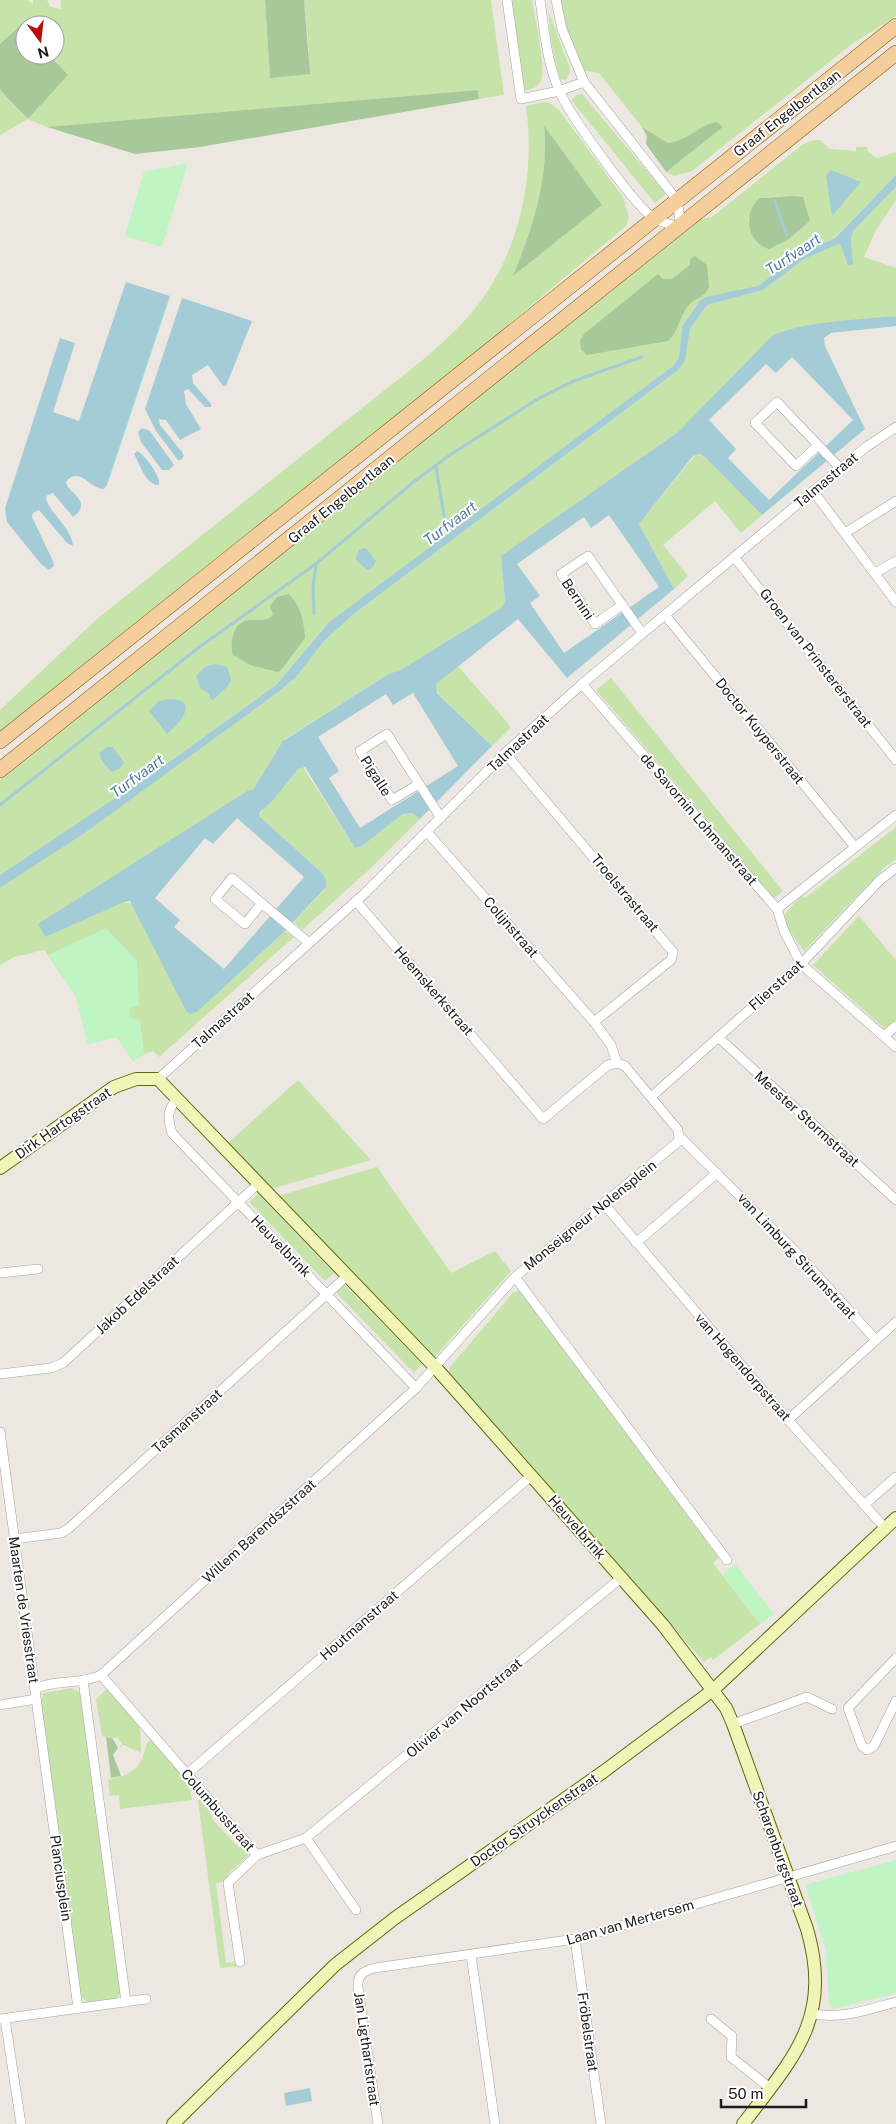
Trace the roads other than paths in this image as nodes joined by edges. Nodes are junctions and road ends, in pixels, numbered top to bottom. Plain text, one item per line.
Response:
1 (507, 0) edge
2 (540, 0) edge
3 (556, 0) edge
4 (896, 26) edge
5 (896, 53) edge
6 (584, 82) junction
7 (559, 91) junction
8 (677, 200) junction
9 (655, 219) junction
10 (681, 227) junction
11 (896, 427) edge
12 (820, 447) junction
13 (840, 468) junction
14 (813, 490) junction
15 (896, 501) edge
16 (845, 533) junction
17 (734, 557) junction
18 (896, 561) edge
19 (875, 573) junction
20 (896, 602) edge
21 (624, 608) junction
22 (665, 615) junction
23 (642, 633) junction
24 (582, 684) junction
25 (0, 741) edge
26 (505, 753) junction
27 (896, 760) edge
28 (0, 770) edge
29 (421, 786) junction
30 (896, 815) edge
31 (440, 818) junction
32 (427, 832) junction
33 (854, 847) junction
34 (896, 868) edge
35 (356, 901) junction
36 (262, 903) junction
37 (777, 909) junction
38 (309, 943) junction
39 (801, 964) junction
40 (594, 1022) junction
41 (896, 1026) edge
42 (884, 1036) junction
43 (718, 1037) junction
44 (896, 1047) edge
45 (618, 1062) junction
46 (158, 1079) junction
47 (651, 1097) junction
48 (177, 1099) junction
49 (680, 1137) junction
50 (0, 1168) edge
51 (717, 1174) junction
52 (258, 1184) junction
53 (896, 1200) edge
54 (238, 1202) junction
55 (604, 1204) junction
56 (636, 1243) junction
57 (38, 1269) dead end
58 (0, 1273) edge
59 (347, 1276) junction
60 (515, 1277) junction
61 (327, 1294) junction
62 (896, 1322) edge
63 (876, 1340) junction
64 (436, 1368) junction
65 (0, 1374) edge
66 (416, 1388) junction
67 (788, 1420) junction
68 (0, 1432) edge
69 (531, 1476) junction
70 (896, 1477) edge
71 (864, 1505) junction
72 (896, 1518) edge
73 (885, 1528) junction
74 (14, 1538) junction
75 (727, 1560) dead end
76 (621, 1578) junction
77 (896, 1658) edge
78 (101, 1675) junction
79 (83, 1680) junction
80 (35, 1689) junction
81 (713, 1690) junction
82 (36, 1699) junction
83 (896, 1701) edge
84 (0, 1704) edge
85 (832, 1709) dead end
86 (733, 1724) junction
87 (187, 1774) junction
88 (306, 1838) junction
89 (896, 1846) edge
90 (256, 1855) junction
91 (788, 1876) junction
92 (356, 1910) dead end
93 (575, 1939) junction
94 (471, 1955) junction
95 (240, 1962) dead end
96 (360, 1975) joint
97 (146, 1999) dead end
98 (126, 2002) junction
99 (896, 2002) edge
100 (78, 2008) junction
101 (812, 2014) junction
102 (3, 2019) edge
103 (711, 2020) dead end
104 (770, 2088) junction
105 (21, 2124) edge
106 (173, 2124) edge
107 (378, 2124) edge
108 (495, 2124) edge
109 (601, 2124) edge
110 (743, 2124) edge

1 - 7 street
2 - 7 street
3 - 6 street
4 - 8 main road, Graaf Engelbertlaan
5 - 10 main road, Graaf Engelbertlaan
6 - 7 street
6 - 8 street
7 - 9 street
8 - 9 main road, Graaf Engelbertlaan
8 - 10 street
9 - 10 street
9 - 25 main road, Graaf Engelbertlaan
10 - 28 main road, Graaf Engelbertlaan
11 - 13 street, Talmastraat
12 - 12 street
12 - 13 street
13 - 14 street, Talmastraat
14 - 16 street
14 - 17 street, Talmastraat
15 - 16 street
16 - 19 street
17 - 22 street, Talmastraat
17 - 27 street, Groen van Prinstererstraat
18 - 19 street
19 - 20 street
21 - 21 street, Bernini
21 - 23 street, Bernini
22 - 23 street, Talmastraat
22 - 33 street, Doctor Kuyperstraat
23 - 24 street, Talmastraat
24 - 26 street, Talmastraat
24 - 37 street, de Savornin Lohmanstraat
26 - 31 street, Talmastraat
26 - 40 street, Troelstrastraat
29 - 29 street, Pigalle
29 - 31 street, Pigalle
30 - 33 street
31 - 32 street, Talmastraat
32 - 35 street, Talmastraat
32 - 40 street, Colijnstraat
33 - 37 street
34 - 39 street, Flierstraat
35 - 38 street, Talmastraat
35 - 45 street, Heemskerkstraat
36 - 36 street
36 - 38 street
37 - 39 street, de Savornin Lohmanstraat
38 - 46 street, Talmastraat
39 - 42 street
39 - 43 street, Flierstraat
40 - 45 street
41 - 42 street
42 - 44 street
43 - 47 street, Flierstraat
43 - 53 street, Meester Stormstraat
45 - 47 street
46 - 48 street, Heuvelbrink
46 - 50 street, Dirk Hartogstraat
47 - 49 street
48 - 52 street, Heuvelbrink
48 - 54 street, Heuvelbrink
49 - 51 street, van Limburg Stirumstraat
49 - 55 street, Monseigneur Nolensplein
51 - 56 street
51 - 63 street, van Limburg Stirumstraat
52 - 54 street, Jakob Edelstraat
52 - 59 street, Heuvelbrink
54 - 61 street, Heuvelbrink
54 - 65 street, Jakob Edelstraat
55 - 56 street, van Hogendorpstraat
55 - 60 street, Monseigneur Nolensplein
56 - 67 street, van Hogendorpstraat
57 - 58 street
59 - 61 street, Tasmanstraat
59 - 64 street, Heuvelbrink
60 - 64 street, Monseigneur Nolensplein
60 - 75 street
61 - 66 street, Heuvelbrink
61 - 74 street, Tasmanstraat
62 - 63 street
63 - 67 street
64 - 66 street
64 - 69 street, Heuvelbrink
66 - 78 street, Willem Barendszstraat
67 - 71 street, van Hogendorpstraat
68 - 74 street, Maarten de Vriesstraat
69 - 76 street, Heuvelbrink
69 - 87 street, Houtmanstraat
70 - 71 street
71 - 73 street, van Hogendorpstraat
72 - 73 street, Doctor Struyckenstraat
73 - 81 street, Doctor Struyckenstraat
74 - 80 street, Maarten de Vriesstraat
76 - 81 street, Heuvelbrink
76 - 88 street, Olivier van Noortstraat
77 - 83 street
78 - 79 street
78 - 87 street, Columbusstraat
79 - 80 street
79 - 98 street
80 - 82 street, Maarten de Vriesstraat
81 - 86 street, Scharenburgstraat
81 - 106 street, Doctor Struyckenstraat
82 - 84 street
82 - 100 street, Planciusplein
85 - 86 street
86 - 91 street, Scharenburgstraat
87 - 90 street, Columbusstraat
88 - 90 street
88 - 92 street
89 - 91 street, Laan van Mertersem
90 - 95 street, Columbusstraat
91 - 93 street, Laan van Mertersem
91 - 101 street, Scharenburgstraat
93 - 94 street, Laan van Mertersem
93 - 109 street, Fröbelstraat
94 - 96 street, Laan van Mertersem
94 - 108 street
96 - 107 street, Jan Ligthartstraat
97 - 98 street
98 - 100 street
99 - 101 street
100 - 102 street
101 - 104 street, Scharenburgstraat
102 - 105 street
103 - 104 street
104 - 110 street, Scharenburgstraat

